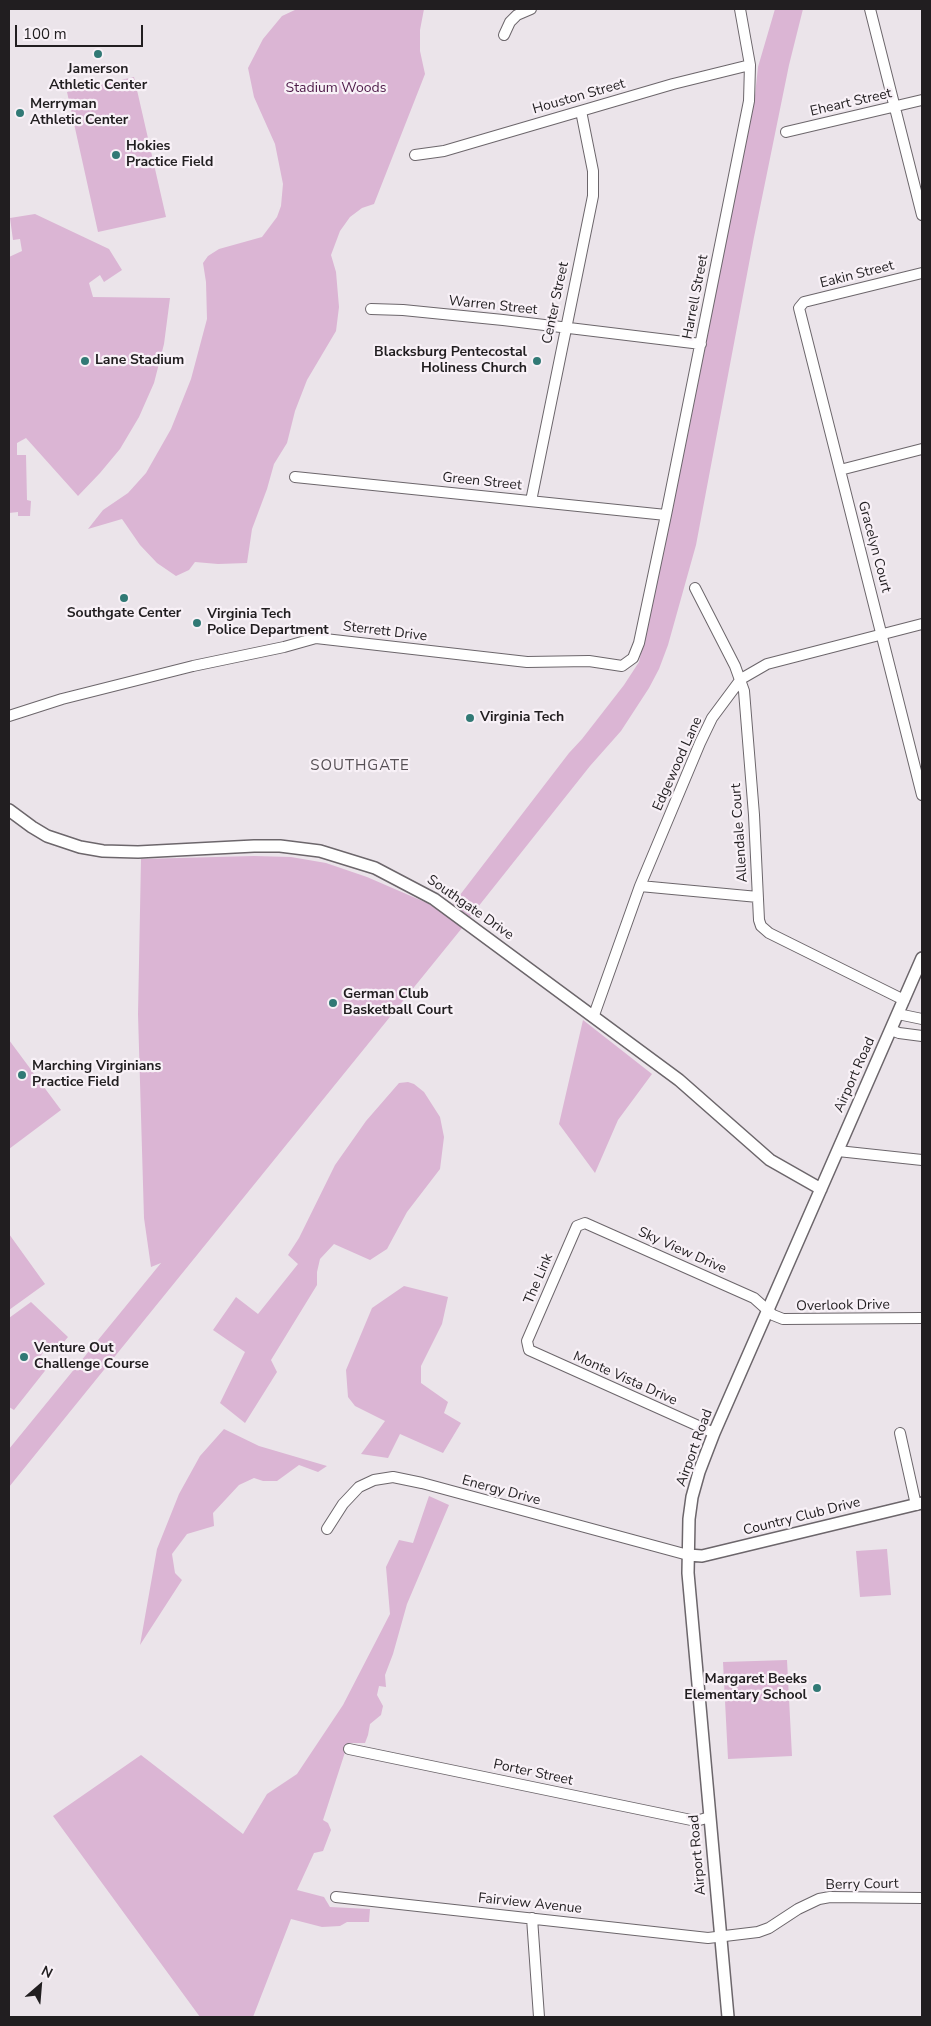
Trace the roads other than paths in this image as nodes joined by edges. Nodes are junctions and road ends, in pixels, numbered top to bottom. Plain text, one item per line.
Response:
1 (531, 9) edge
2 (740, 9) edge
3 (870, 9) edge
4 (504, 35) dead end
5 (750, 64) junction
6 (922, 100) edge
7 (895, 106) junction
8 (581, 111) junction
9 (786, 132) dead end
10 (415, 155) dead end
11 (922, 215) edge
12 (922, 273) edge
13 (800, 306) joint
14 (371, 310) dead end
15 (565, 327) junction
16 (701, 344) junction
17 (922, 449) edge
18 (840, 470) junction
19 (295, 477) dead end
20 (531, 501) junction
21 (666, 515) junction
22 (695, 588) dead end
23 (650, 589) joint
24 (922, 624) edge
25 (882, 634) junction
26 (741, 679) junction
27 (9, 716) edge
28 (922, 795) edge
29 (9, 810) edge
30 (640, 886) junction
31 (758, 897) junction
32 (922, 958) edge
33 (904, 1000) junction
34 (898, 1014) junction
35 (594, 1016) junction
36 (922, 1019) edge
37 (890, 1030) junction
38 (922, 1036) edge
39 (838, 1151) junction
40 (922, 1160) edge
41 (821, 1189) junction
42 (581, 1223) joint
43 (768, 1310) junction
44 (922, 1318) edge
45 (527, 1347) joint
46 (714, 1433) junction
47 (900, 1433) dead end
48 (919, 1504) edge
49 (328, 1529) dead end
50 (688, 1555) junction
51 (349, 1748) dead end
52 (710, 1817) junction
53 (336, 1897) dead end
54 (922, 1898) edge
55 (532, 1918) junction
56 (720, 1936) junction
57 (539, 2017) edge
58 (728, 2017) edge

1 - 4 street
2 - 5 street, Harrell Street
3 - 7 street
5 - 8 street, Houston Street
5 - 16 street, Harrell Street
6 - 7 street, Eheart Street
7 - 9 street, Eheart Street
7 - 11 street
8 - 10 street, Houston Street
8 - 15 street, Center Street
12 - 13 street, Eakin Street
13 - 18 street, Gracelyn Court
14 - 15 street, Warren Street
15 - 16 street, Warren Street
15 - 20 street, Center Street
16 - 21 street, Harrell Street
17 - 18 street
18 - 25 street, Gracelyn Court
19 - 20 street, Green Street
20 - 21 street, Green Street
21 - 23 street, Harrell Street
22 - 26 street, Allendale Court
23 - 27 street, Sterrett Drive
24 - 25 street, Edgewood Lane
25 - 26 street, Edgewood Lane
25 - 28 street, Gracelyn Court
26 - 30 street, Edgewood Lane
26 - 31 street, Allendale Court
29 - 35 street, Southgate Drive
30 - 31 street
30 - 35 street, Edgewood Lane
31 - 33 street, Allendale Court
32 - 33 street, Airport Road
33 - 34 street, Airport Road
34 - 36 street
34 - 37 street, Airport Road
35 - 41 street, Southgate Drive
37 - 38 street
37 - 39 street, Airport Road
39 - 40 street
39 - 41 street, Airport Road
41 - 43 street, Airport Road
42 - 43 street, Sky View Drive
42 - 45 street, The Link
43 - 44 street, Overlook Drive
43 - 46 street, Airport Road
45 - 46 street, Monte Vista Drive
46 - 50 street, Airport Road
47 - 48 street
48 - 50 street, Country Club Drive
49 - 50 street, Energy Drive
50 - 52 street, Airport Road
51 - 52 street, Porter Street
52 - 56 street, Airport Road
53 - 55 street, Fairview Avenue
54 - 56 street, Berry Court
55 - 56 street, Fairview Avenue
55 - 57 street
56 - 58 street, Airport Road

